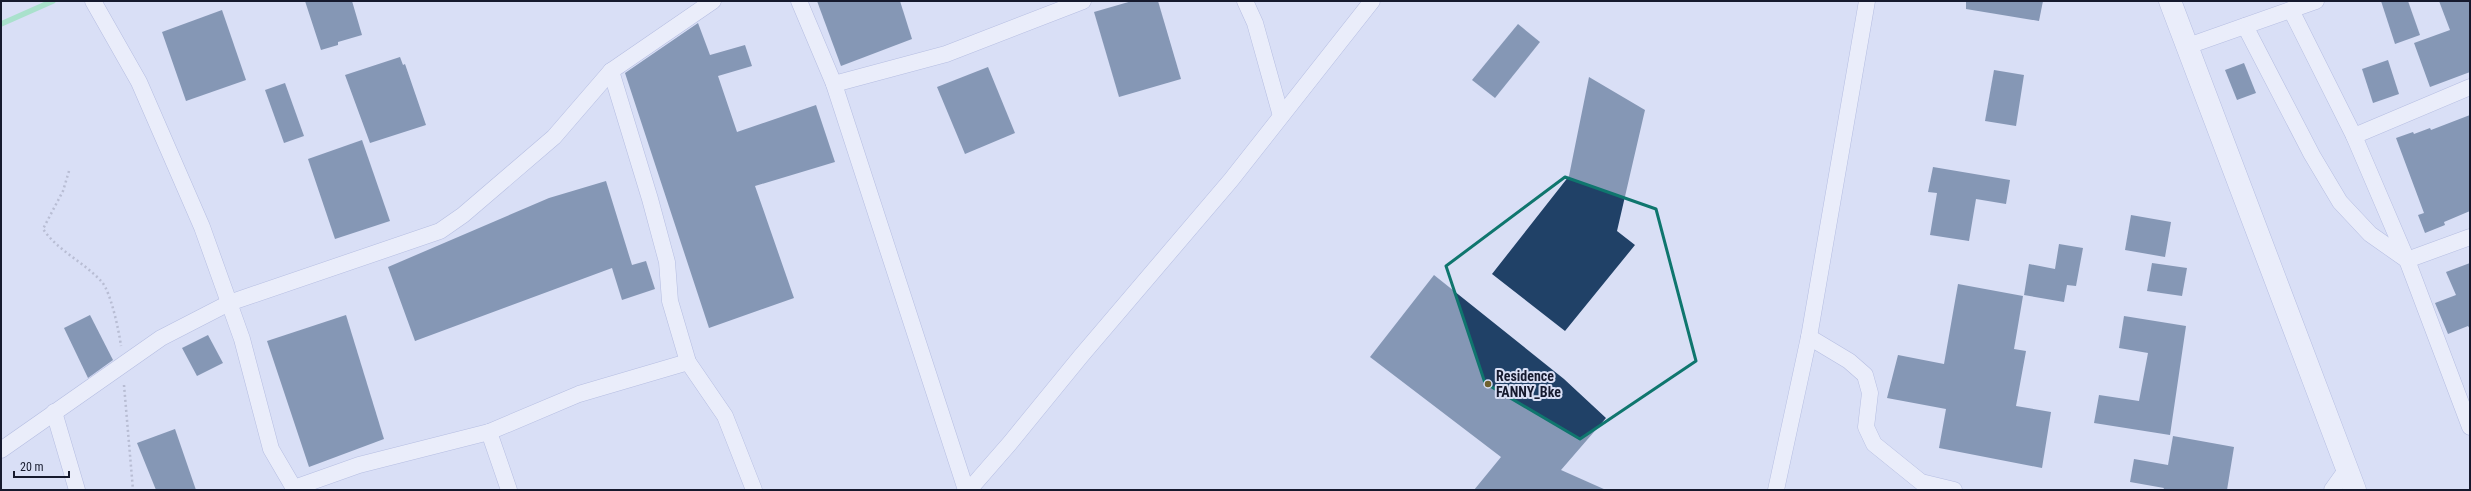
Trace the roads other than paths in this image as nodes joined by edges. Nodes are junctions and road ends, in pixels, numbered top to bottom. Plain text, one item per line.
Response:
1 (93, 1) edge
2 (713, 1) edge
3 (799, 1) edge
4 (1083, 1) edge
5 (1245, 1) edge
6 (1372, 1) edge
7 (1867, 1) edge
8 (2170, 1) edge
9 (2316, 1) edge
10 (2291, 10) junction
11 (2245, 26) junction
12 (2188, 46) junction
13 (611, 71) junction
14 (834, 84) junction
15 (2470, 87) edge
16 (1281, 116) junction
17 (2354, 136) junction
18 (2470, 237) edge
19 (2407, 260) junction
20 (229, 303) junction
21 (1809, 337) junction
22 (688, 362) junction
23 (2464, 387) edge
24 (54, 412) junction
25 (2470, 427) edge
26 (489, 432) junction
27 (1, 450) edge
28 (2348, 470) junction
29 (294, 489) edge
30 (77, 490) edge
31 (509, 490) edge
32 (754, 490) edge
33 (968, 490) edge
34 (1776, 490) edge
35 (1954, 490) edge
36 (2332, 490) edge
37 (2355, 490) edge

1 - 20 street
2 - 13 street
3 - 14 street
4 - 14 street
5 - 16 street
6 - 16 street
7 - 21 street
8 - 12 main road
9 - 10 street
10 - 11 street
10 - 17 street
11 - 12 street
11 - 19 street
12 - 28 main road
13 - 20 street
13 - 22 street
14 - 33 street
15 - 17 street
16 - 33 street
17 - 19 street
18 - 19 street
19 - 23 street
20 - 24 street
20 - 29 street
21 - 34 street
21 - 35 street
22 - 26 street
22 - 32 street
23 - 25 street
24 - 27 street
24 - 30 street
26 - 29 street
26 - 31 street
28 - 36 street
28 - 37 main road

